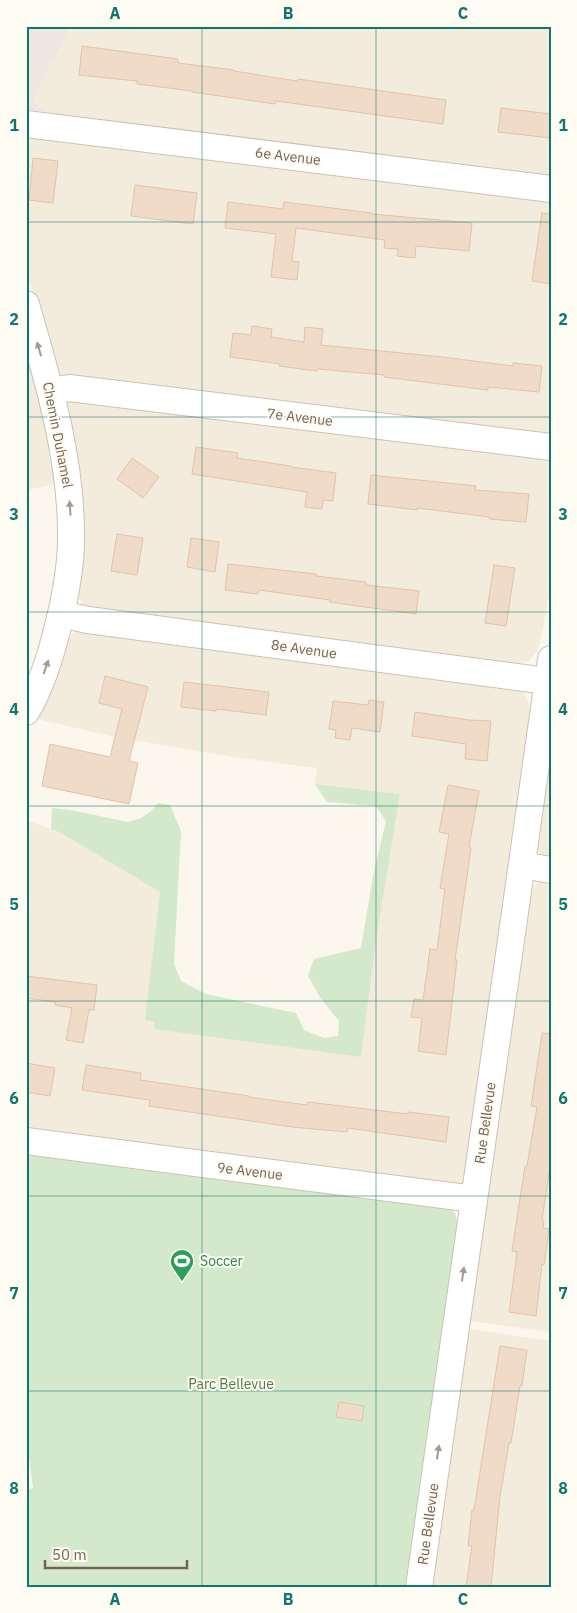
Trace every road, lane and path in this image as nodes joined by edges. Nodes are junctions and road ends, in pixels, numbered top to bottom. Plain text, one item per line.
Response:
1 (26, 124) edge
2 (551, 188) edge
3 (26, 304) edge
4 (50, 391) junction
5 (551, 447) edge
6 (61, 614) junction
7 (549, 670) edge
8 (26, 712) edge
9 (522, 866) junction
10 (551, 870) edge
11 (26, 1141) edge
12 (474, 1199) junction
13 (419, 1587) edge

1 - 2 street, 6e Avenue
4 -> 3 street, Chemin Duhamel
4 - 5 street, 7e Avenue
6 -> 4 street, Chemin Duhamel
6 - 7 street, 8e Avenue
8 -> 6 street, Chemin Duhamel
7 - 9 street, Rue Bellevue
9 - 10 street
9 - 12 street, Rue Bellevue
11 - 12 street, 9e Avenue
13 -> 12 street, Rue Bellevue

